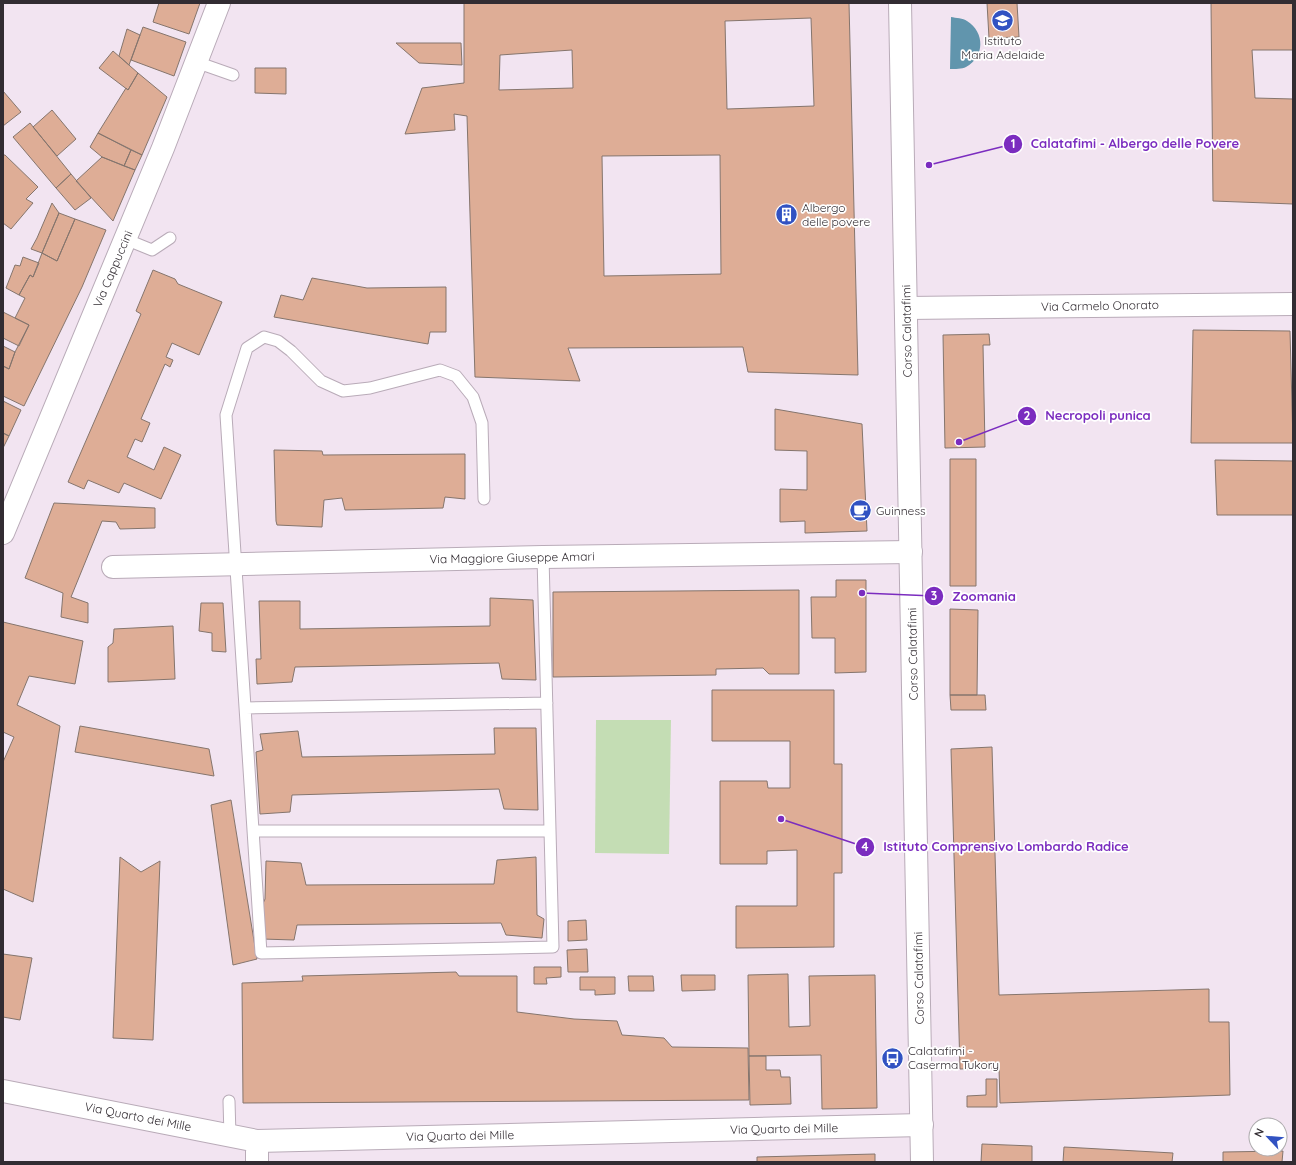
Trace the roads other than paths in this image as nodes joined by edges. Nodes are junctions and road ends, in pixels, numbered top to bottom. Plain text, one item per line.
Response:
1 (219, 3) edge
2 (900, 3) edge
3 (196, 62) junction
4 (233, 75) dead end
5 (125, 238) junction
6 (170, 238) dead end
7 (1293, 304) edge
8 (906, 308) junction
9 (484, 499) dead end
10 (3, 533) edge
11 (911, 552) junction
12 (543, 557) junction
13 (236, 564) junction
14 (113, 567) dead end
15 (547, 703) junction
16 (246, 708) junction
17 (253, 831) junction
18 (550, 831) junction
19 (3, 1091) edge
20 (229, 1100) dead end
21 (922, 1125) junction
22 (230, 1136) junction
23 (257, 1151) edge
24 (922, 1162) edge

1 - 3 street, Via Cappuccini
2 - 8 street, Corso Calatafimi
3 - 4 lane
3 - 5 street, Via Cappuccini
5 - 6 lane
5 - 10 street, Via Cappuccini
7 - 8 street, Via Carmelo Onorato
8 - 11 street, Corso Calatafimi
9 - 13 lane
11 - 12 street, Via Maggiore Giuseppe Amari
11 - 21 street, Corso Calatafimi
12 - 13 street, Via Maggiore Giuseppe Amari
12 - 15 lane
13 - 14 street, Via Maggiore Giuseppe Amari
13 - 16 lane
15 - 16 lane
15 - 18 lane
16 - 17 lane
17 - 18 lane
17 - 18 lane
19 - 22 street, Via Quarto dei Mille
20 - 22 lane
21 - 23 street, Via Quarto dei Mille
21 - 24 street, Corso Calatafimi
22 - 23 street, Via Quarto dei Mille

